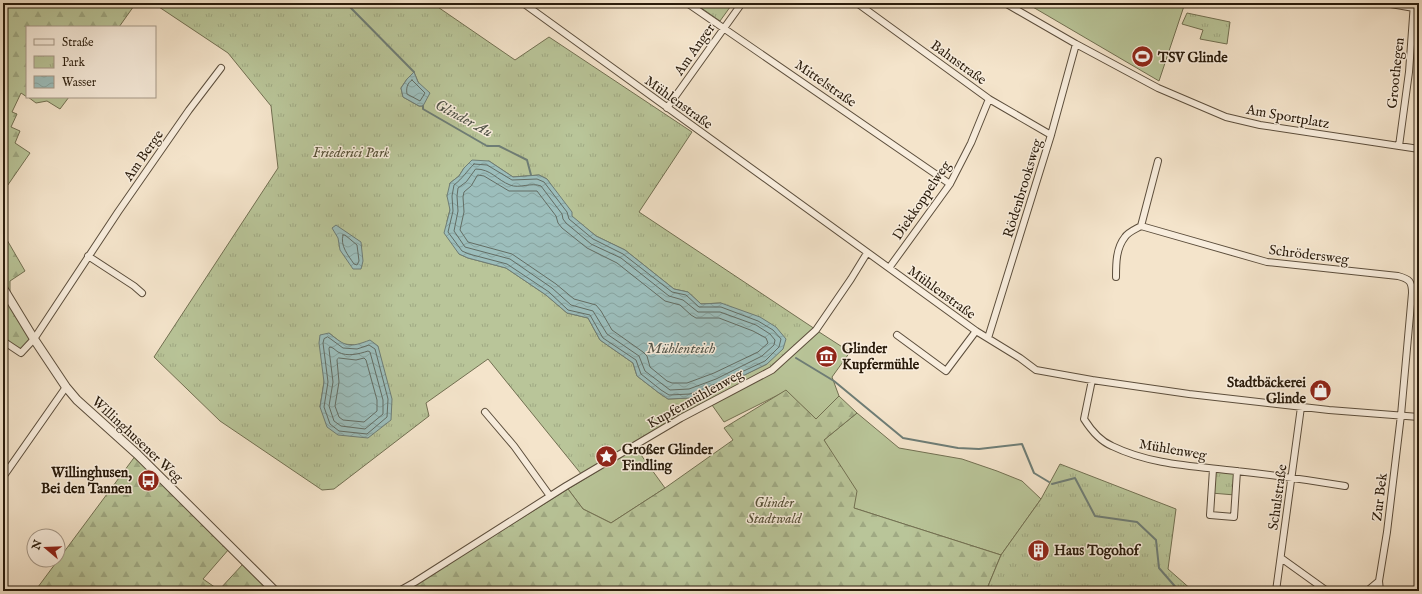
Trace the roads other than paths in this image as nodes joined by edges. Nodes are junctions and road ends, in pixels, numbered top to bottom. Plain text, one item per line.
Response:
1 (523, 3) edge
2 (687, 3) edge
3 (742, 3) edge
4 (857, 3) edge
5 (1005, 3) edge
6 (1385, 3) edge
7 (1414, 5) edge
8 (724, 27) junction
9 (1076, 44) junction
10 (221, 68) dead end
11 (989, 99) junction
12 (667, 108) junction
13 (1051, 134) junction
14 (1399, 146) junction
15 (1419, 149) edge
16 (1158, 161) dead end
17 (950, 184) junction
18 (1141, 226) junction
19 (867, 253) junction
20 (88, 256) junction
21 (889, 268) junction
22 (1116, 277) dead end
23 (3, 288) edge
24 (142, 293) dead end
25 (976, 331) junction
26 (897, 335) dead end
27 (988, 338) junction
28 (34, 339) junction
29 (3, 341) edge
30 (1092, 380) junction
31 (66, 387) junction
32 (1301, 407) junction
33 (485, 412) dead end
34 (1401, 415) junction
35 (1419, 417) edge
36 (1214, 469) junction
37 (1237, 471) junction
38 (3, 477) edge
39 (1292, 478) junction
40 (1345, 486) dead end
41 (550, 496) junction
42 (1281, 558) junction
43 (1379, 581) junction
44 (275, 591) edge
45 (398, 591) edge
46 (1276, 591) edge
47 (1327, 591) edge
48 (1367, 591) edge
49 (1380, 591) edge

1 - 12 street, Mühlenstraße
2 - 8 street, Mittelstraße
3 - 8 street, Am Anger
4 - 11 street, Bahnstraße
5 - 9 street, Am Sportplatz
6 - 7 street
7 - 14 street, Groothegen
8 - 12 street, Am Anger
8 - 17 street, Mittelstraße
9 - 13 street, Rödenbrooksweg
9 - 14 street, Am Sportplatz
10 - 20 street, Am Berge
11 - 13 street, Bahnstraße
11 - 17 street, Diekkoppelweg
12 - 19 street, Mühlenstraße
13 - 27 street, Rödenbrooksweg
14 - 15 street, Am Sportplatz
16 - 18 street
17 - 21 street, Diekkoppelweg
18 - 22 street
18 - 34 street, Schrödersweg
19 - 21 street, Mühlenstraße
19 - 41 street, Kupfermühlenweg
20 - 24 street
20 - 28 street, Am Berge
21 - 25 street, Mühlenstraße
23 - 28 street, Willinghusener Weg
25 - 26 street
25 - 27 street, Mühlenstraße
27 - 30 street, Mühlenstraße
28 - 29 street, Am Berge
28 - 31 street, Willinghusener Weg
30 - 32 street, Mühlenstraße
30 - 36 street, Mühlenweg
31 - 38 street
31 - 44 street, Willinghusener Weg
32 - 34 street, Mühlenstraße
32 - 39 street, Schulstraße
33 - 41 street
34 - 35 street, Mühlenstraße
34 - 43 street, Zur Bek
36 - 37 street, Mühlenweg
36 - 37 street, Mühlenweg
37 - 39 street, Mühlenweg
39 - 40 street, Mühlenweg
39 - 42 street, Schulstraße
41 - 45 street, Kupfermühlenweg
42 - 46 street, Schulstraße
42 - 47 street
43 - 48 street
43 - 49 street, Zur Bek

